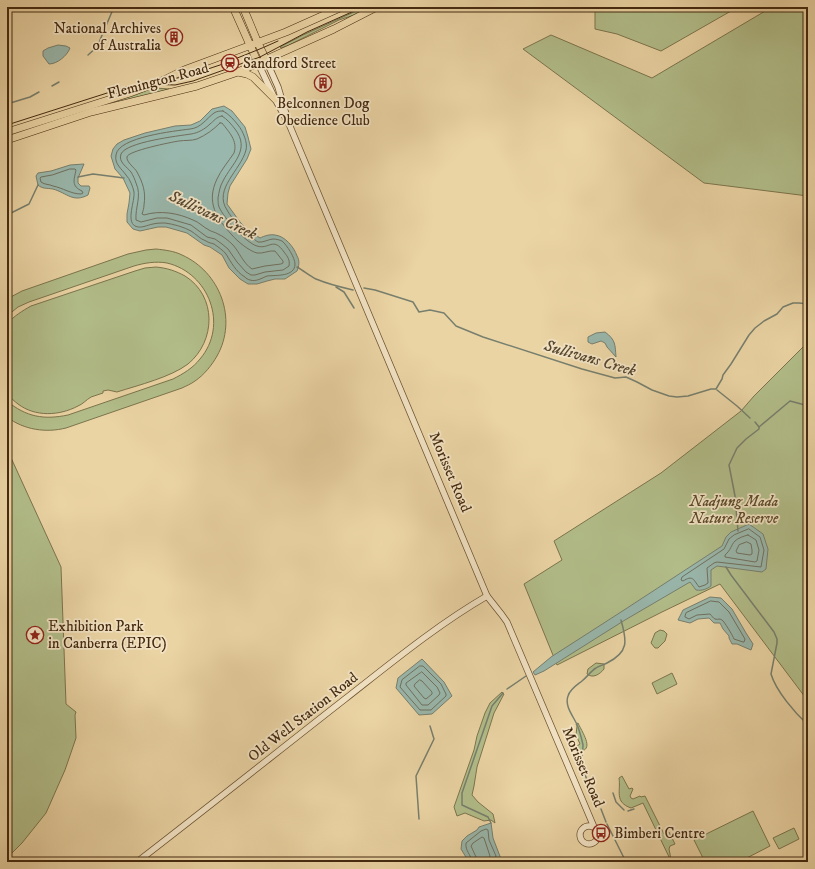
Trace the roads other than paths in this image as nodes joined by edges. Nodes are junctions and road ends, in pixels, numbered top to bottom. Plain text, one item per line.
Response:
1 (233, 7) edge
2 (243, 7) edge
3 (342, 7) edge
4 (377, 7) edge
5 (258, 43) junction
6 (250, 45) junction
7 (266, 60) junction
8 (258, 63) junction
9 (238, 72) junction
10 (275, 99) junction
11 (289, 124) junction
12 (7, 132) edge
13 (7, 140) edge
14 (487, 596) junction
15 (594, 827) dead end
16 (137, 862) edge

1 - 6 main road
2 - 5 main road
3 - 5 main road, Flemington Road
4 - 7 main road, Flemington Road
5 - 6 main road, Flemington Road
5 - 7 main road, Morisset Road
6 - 8 main road
6 - 12 main road, Flemington Road
7 - 8 main road, Flemington Road
7 - 11 street, Morisset Road
8 - 9 main road, Flemington Road
8 - 10 street, Morisset Road
9 - 10 main road
9 - 13 main road, Flemington Road
10 - 11 street, Morisset Road
11 - 14 street, Morisset Road
14 - 15 street, Morisset Road
14 - 16 street, Old Well Station Road

